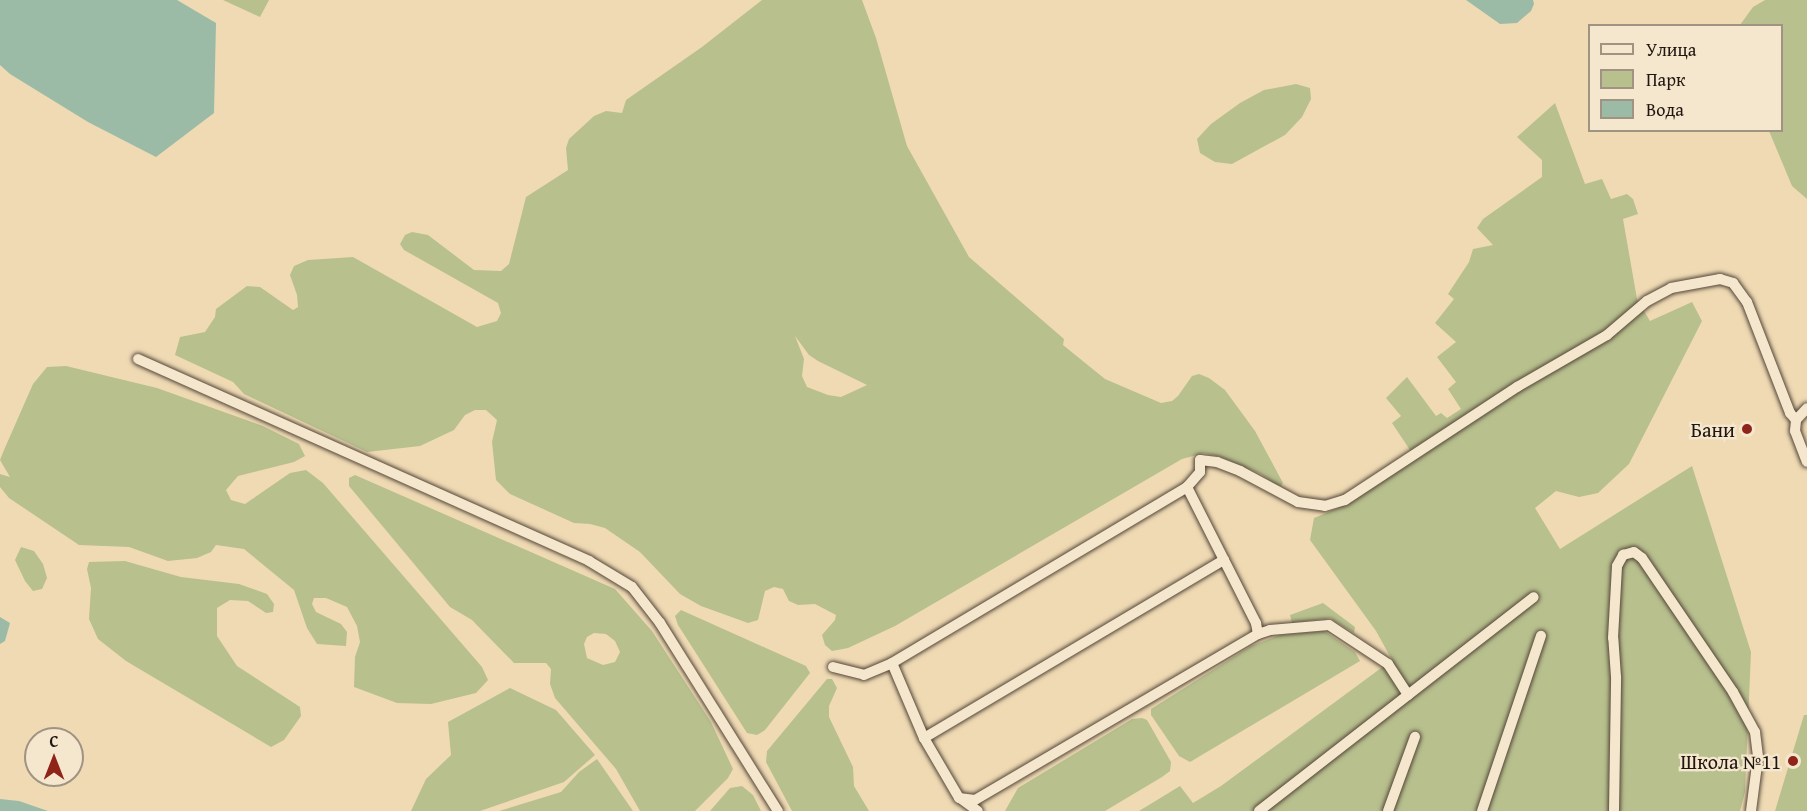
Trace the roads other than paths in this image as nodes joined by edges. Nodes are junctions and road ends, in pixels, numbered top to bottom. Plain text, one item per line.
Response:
1 (138, 359) dead end
2 (1807, 408) edge
3 (1796, 420) junction
4 (1807, 462) edge
5 (1187, 487) junction
6 (1224, 560) junction
7 (1534, 597) dead end
8 (1258, 634) junction
9 (1541, 636) dead end
10 (892, 663) junction
11 (832, 667) dead end
12 (1408, 695) junction
13 (1415, 737) dead end
14 (924, 738) junction
15 (960, 798) junction
16 (778, 811) edge
17 (978, 811) edge
18 (1259, 811) edge
19 (1388, 811) edge
20 (1482, 811) edge
21 (1614, 811) edge
22 (1751, 811) edge

1 - 16 street
2 - 3 street
3 - 4 street
3 - 5 street
5 - 6 street
5 - 10 street
6 - 8 street
6 - 14 street
7 - 12 street
8 - 12 street
8 - 15 street
9 - 20 street
10 - 11 street
10 - 14 street
12 - 18 street
13 - 19 street
14 - 15 street
15 - 17 street
21 - 22 street

